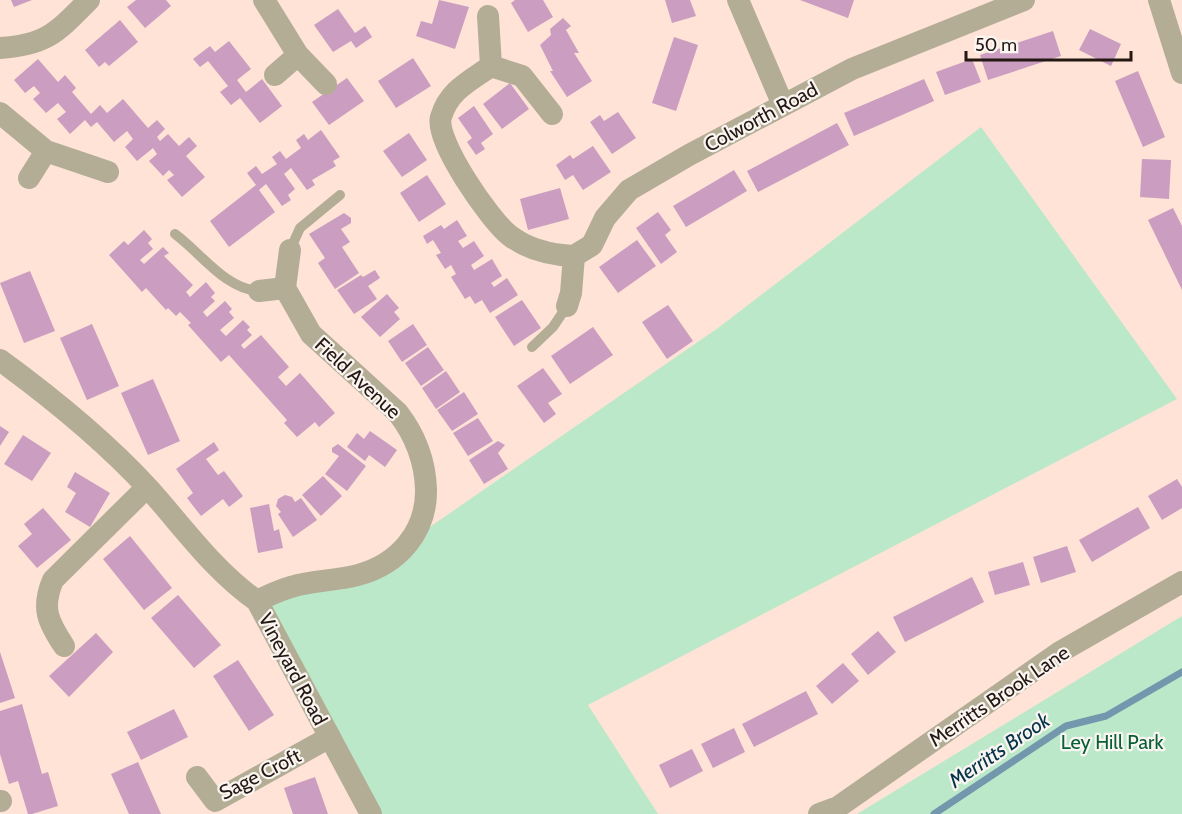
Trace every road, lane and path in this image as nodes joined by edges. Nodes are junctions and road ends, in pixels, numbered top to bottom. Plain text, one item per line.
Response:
1 (89, 0) edge
2 (264, 0) edge
3 (738, 0) edge
4 (1024, 0) edge
5 (1159, 0) edge
6 (488, 16) dead end
7 (0, 48) edge
8 (298, 55) junction
9 (491, 66) junction
10 (1182, 73) edge
11 (275, 75) dead end
12 (326, 84) dead end
13 (783, 105) junction
14 (0, 113) edge
15 (552, 114) dead end
16 (46, 152) junction
17 (108, 172) dead end
18 (29, 178) dead end
19 (340, 195) dead end
20 (175, 234) dead end
21 (290, 250) joint
22 (574, 256) junction
23 (285, 288) junction
24 (259, 291) joint
25 (567, 306) joint
26 (531, 348) dead end
27 (0, 360) edge
28 (147, 487) junction
29 (1182, 582) edge
30 (257, 601) junction
31 (64, 646) dead end
32 (330, 737) junction
33 (197, 777) dead end
34 (371, 814) edge
35 (819, 814) edge

1 - 7 street
2 - 8 street
3 - 13 street
4 - 13 street, Colworth Road
5 - 10 street
6 - 9 street
8 - 11 street
8 - 12 street
9 - 15 street
9 - 22 street
13 - 22 street, Colworth Road
14 - 16 street
16 - 17 street
16 - 18 street
19 - 21 lane
20 - 24 lane
21 - 23 street
22 - 25 street
23 - 24 street
23 - 30 street, Field Avenue
25 - 26 lane
27 - 28 street, Vineyard Road
28 - 30 street, Vineyard Road
28 - 31 street
29 - 35 street, Merritts Brook Lane
30 - 32 street, Vineyard Road
32 - 33 street, Sage Croft
32 - 34 street, Vineyard Road

